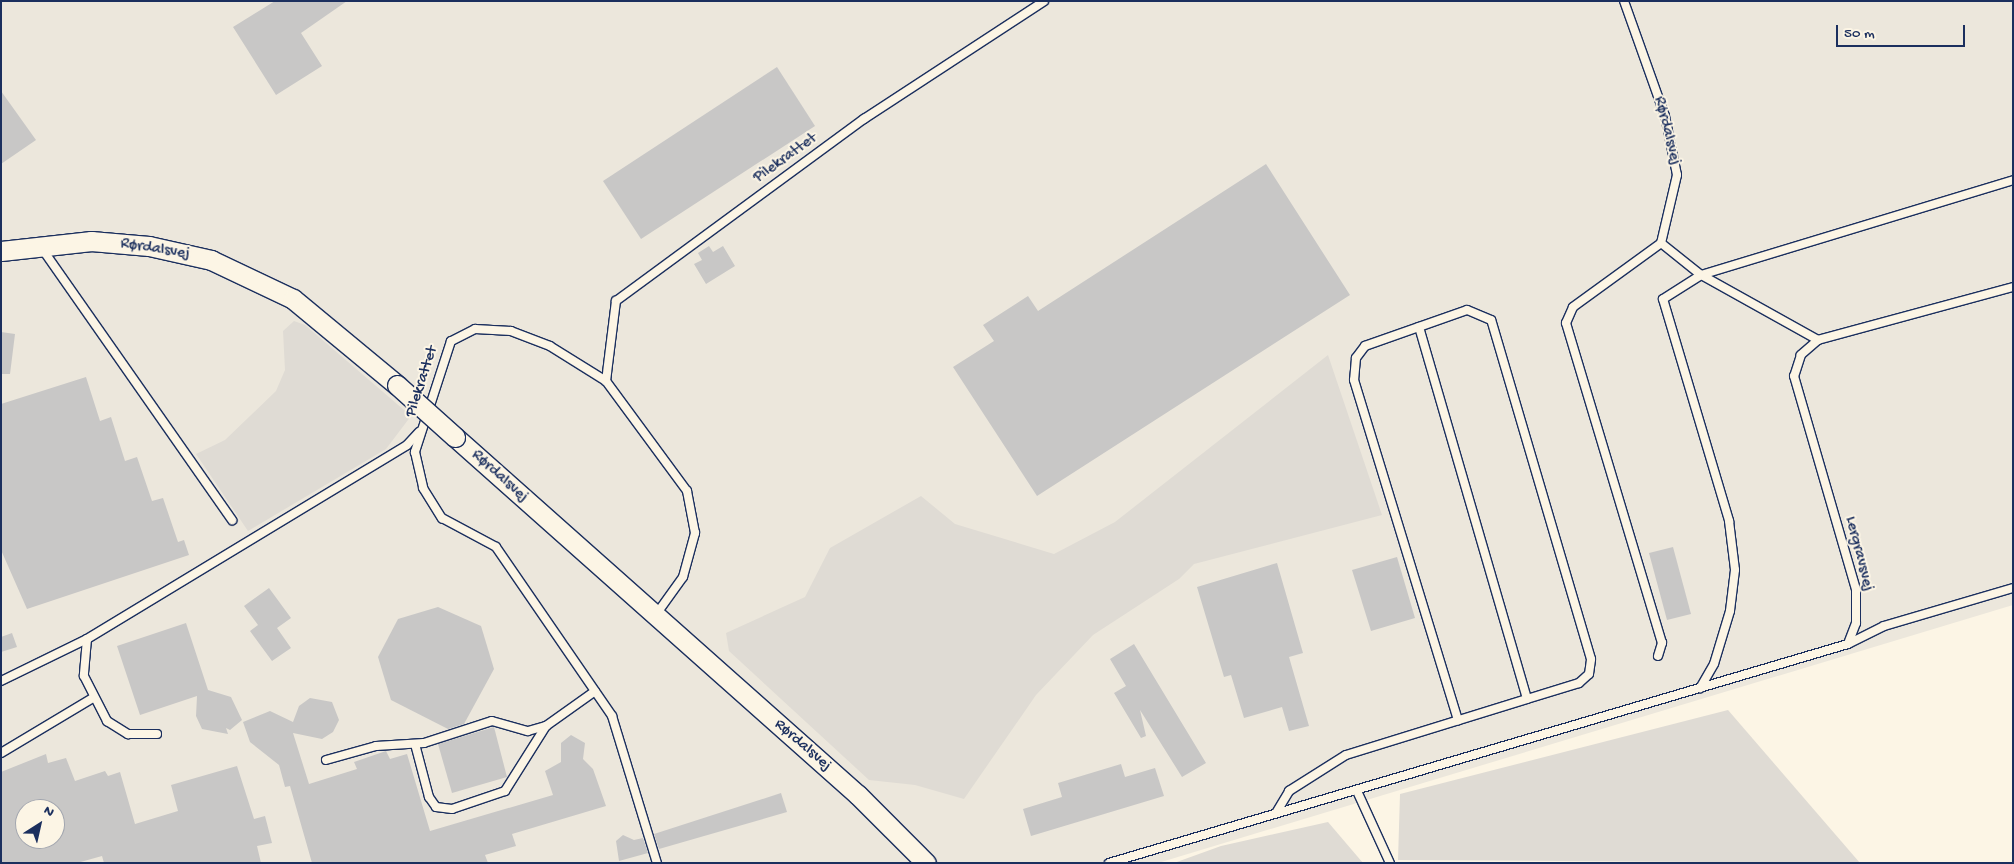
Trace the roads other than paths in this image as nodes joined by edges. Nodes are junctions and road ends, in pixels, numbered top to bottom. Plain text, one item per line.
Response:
1 (1044, 1) edge
2 (1624, 1) edge
3 (2013, 180) edge
4 (1661, 243) junction
5 (36, 244) junction
6 (1, 251) edge
7 (1700, 275) junction
8 (2013, 287) edge
9 (1419, 327) junction
10 (1818, 340) junction
11 (606, 381) junction
12 (422, 429) junction
13 (232, 520) dead end
14 (2013, 588) edge
15 (654, 616) junction
16 (87, 639) junction
17 (1848, 644) junction
18 (1658, 656) dead end
19 (1, 681) edge
20 (1700, 688) junction
21 (595, 691) junction
22 (93, 698) junction
23 (1526, 699) junction
24 (1458, 720) junction
25 (546, 726) junction
26 (157, 734) dead end
27 (415, 744) junction
28 (1, 752) edge
29 (326, 760) dead end
30 (1357, 791) junction
31 (1276, 813) junction
32 (657, 863) edge
33 (926, 863) edge
34 (1110, 863) edge
35 (1390, 863) edge

1 - 11 lane, Pilekrattet
2 - 4 lane, Rørdalsvej
3 - 7 lane
4 - 7 lane
4 - 18 lane
5 - 6 street, Rørdalsvej
5 - 13 lane
5 - 15 street, Rørdalsvej, bridge
7 - 10 lane
7 - 20 lane
8 - 10 lane, Lergravsvej
9 - 23 lane
9 - 23 lane
9 - 24 lane
10 - 17 lane, Lergravsvej
11 - 12 lane, Pilekrattet
11 - 15 lane, Pilekrattet
12 - 16 lane
12 - 21 lane, Pilekrattet
14 - 17 lane
15 - 33 street, Rørdalsvej
16 - 19 lane
16 - 22 lane
17 - 20 lane
20 - 30 lane
21 - 25 lane
21 - 32 lane
22 - 26 lane
22 - 28 lane
23 - 24 lane
24 - 31 lane
25 - 27 lane
25 - 27 lane
27 - 29 lane
30 - 31 lane
30 - 35 lane
31 - 34 lane

